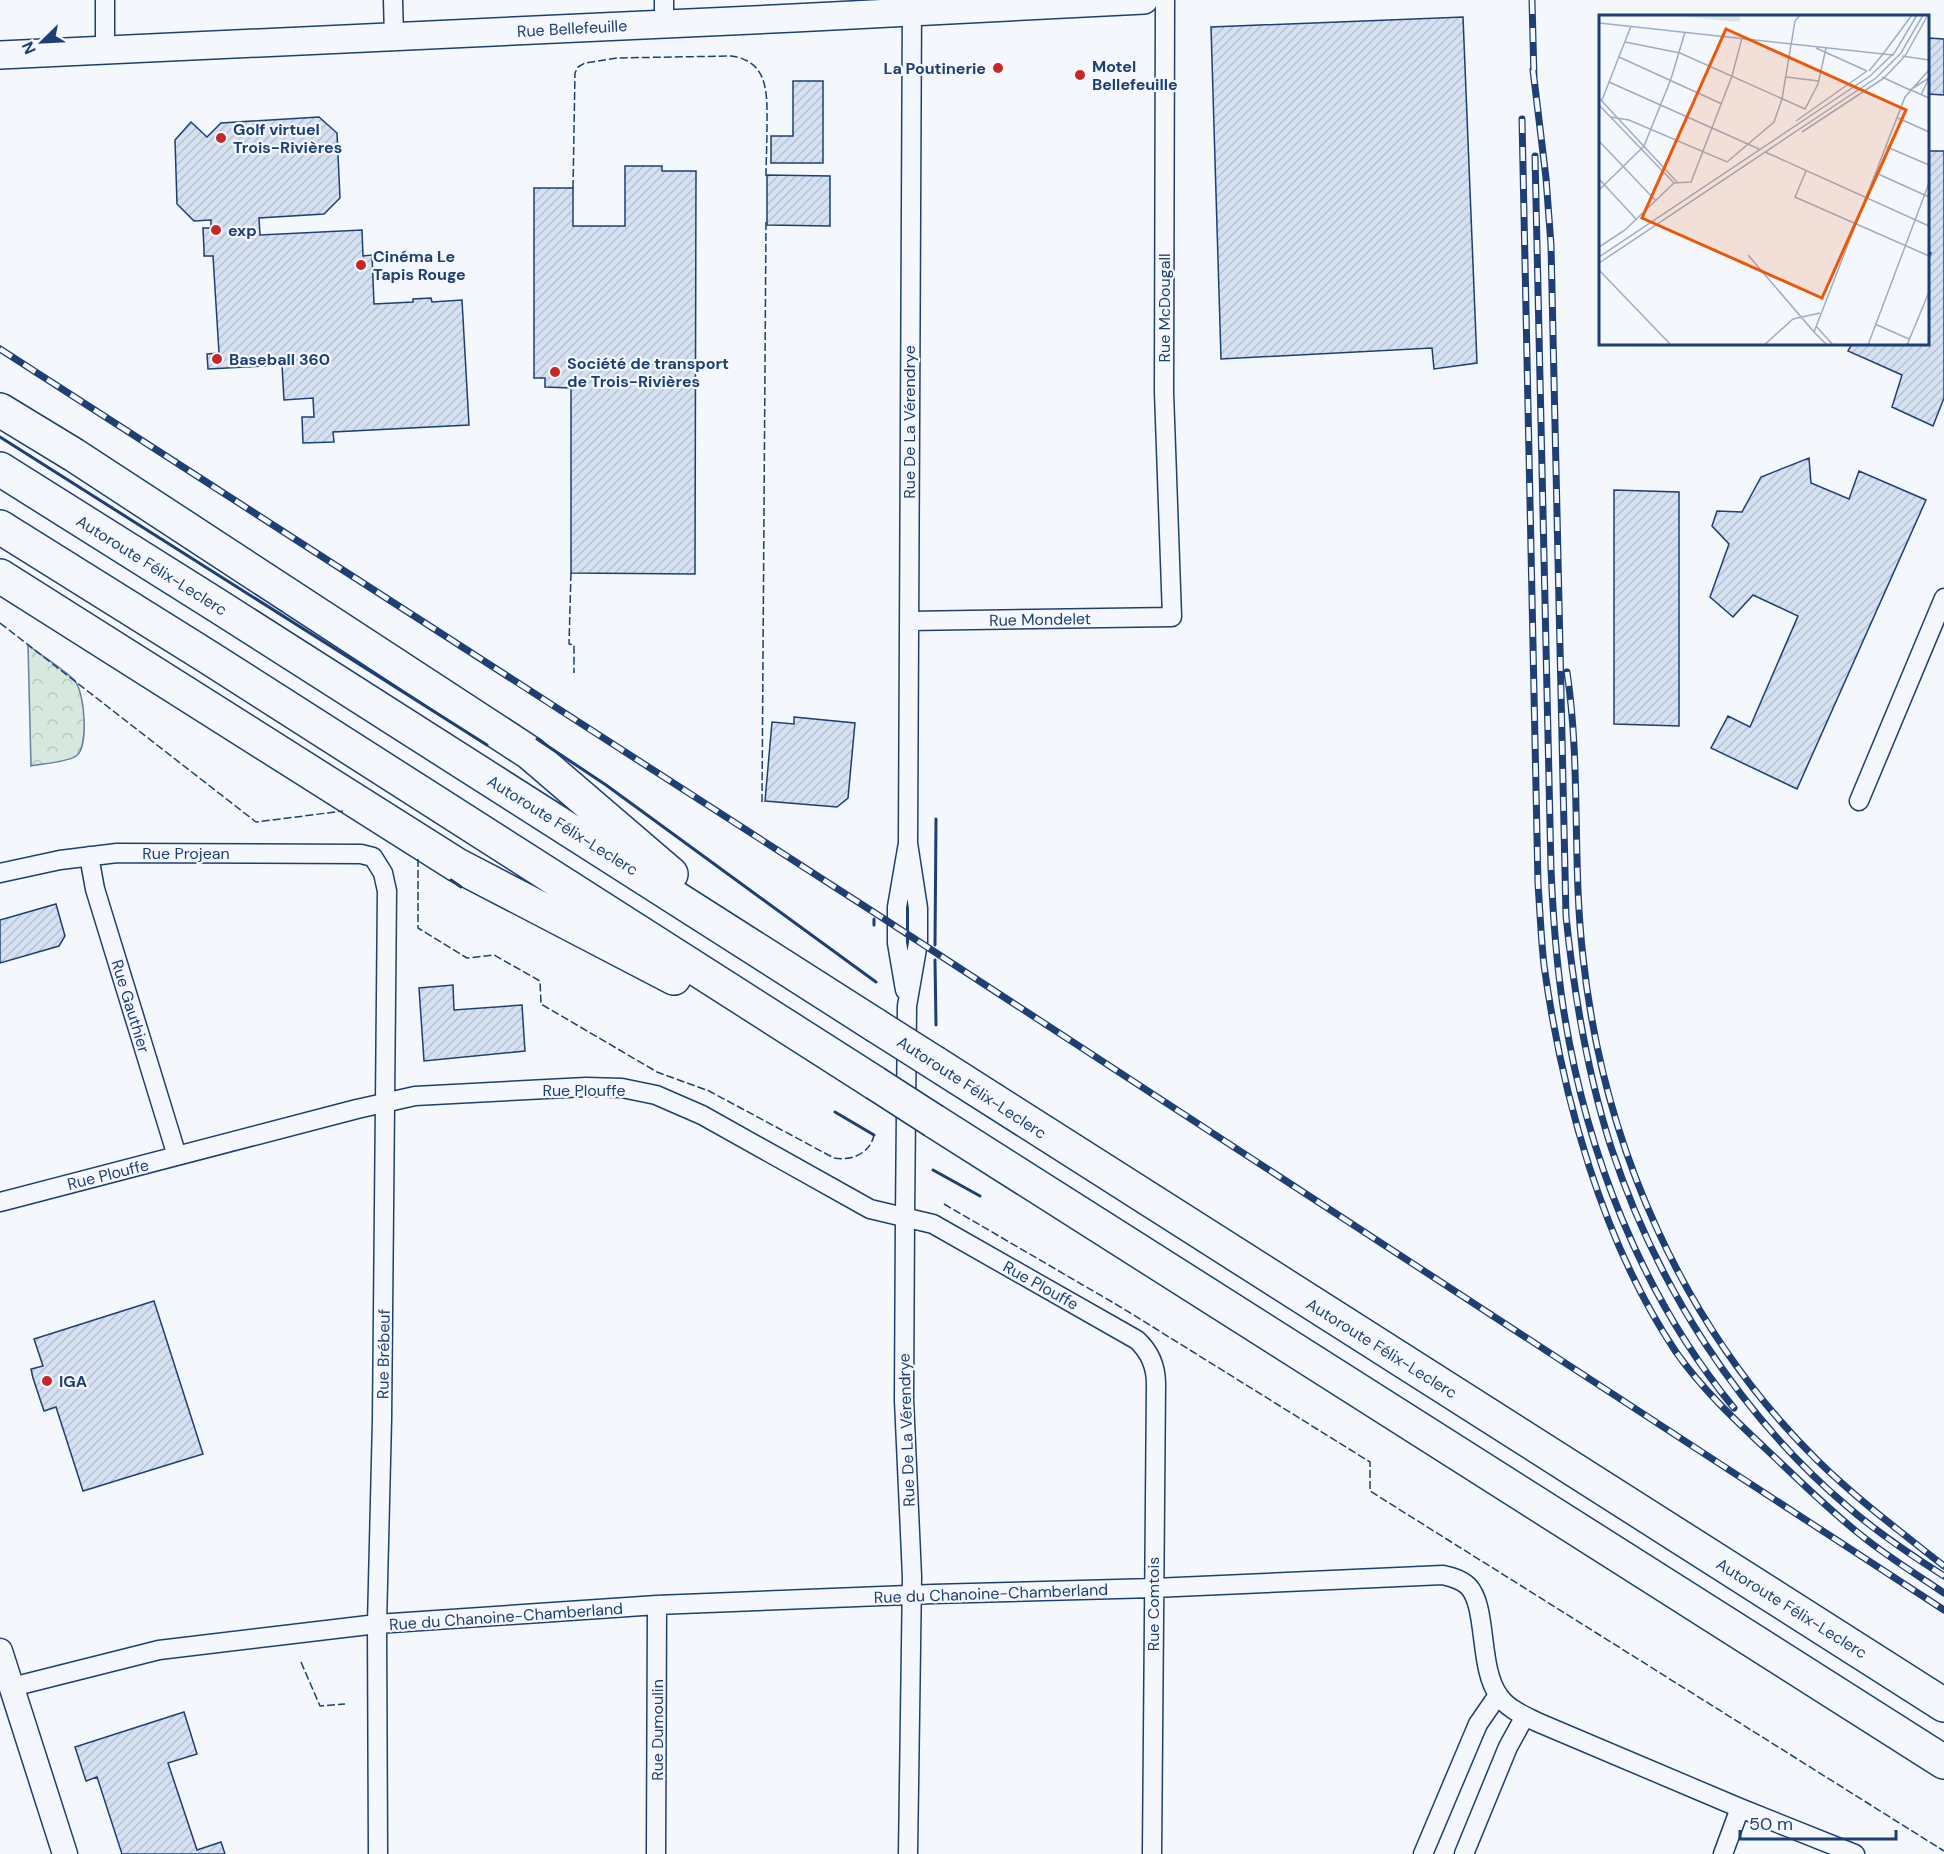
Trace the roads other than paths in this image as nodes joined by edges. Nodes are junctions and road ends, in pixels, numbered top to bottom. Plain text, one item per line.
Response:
1 (105, 0) edge
2 (393, 0) edge
3 (1144, 0) edge
4 (1165, 0) edge
5 (912, 6) edge
6 (664, 12) edge
7 (394, 36) junction
8 (105, 49) junction
9 (0, 55) edge
10 (0, 410) edge
11 (0, 469) edge
12 (0, 527) edge
13 (0, 576) edge
14 (1944, 598) edge
15 (1172, 616) joint
16 (909, 621) junction
17 (1859, 801) dead end
18 (89, 856) junction
19 (373, 857) joint
20 (0, 873) edge
21 (766, 955) junction
22 (875, 1083) junction
23 (385, 1102) junction
24 (177, 1156) junction
25 (0, 1202) edge
26 (905, 1217) junction
27 (1149, 1354) joint
28 (1154, 1588) junction
29 (912, 1595) junction
30 (657, 1605) junction
31 (377, 1624) junction
32 (0, 1651) edge
33 (12, 1687) junction
34 (1498, 1695) junction
35 (1944, 1705) edge
36 (1525, 1716) junction
37 (1944, 1762) edge
38 (1740, 1808) junction
39 (65, 1854) edge
40 (378, 1854) edge
41 (656, 1854) edge
42 (908, 1854) edge
43 (1152, 1854) edge
44 (1423, 1854) edge
45 (1464, 1854) edge
46 (1723, 1854) edge
47 (1855, 1854) edge

1 - 8 street
2 - 7 street
3 - 5 main road, Rue Bellefeuille
4 - 15 street, Rue McDougall
5 - 6 main road, Rue Bellefeuille
5 - 16 street, Rue De La Vérendrye
6 - 7 main road, Rue Bellefeuille
7 - 8 main road, Rue Bellefeuille
8 - 9 main road, Rue Bellefeuille
10 - 21 highway
11 - 21 highway, Autoroute Félix-Leclerc
12 - 22 highway
13 - 22 highway
14 - 17 street
15 - 16 street, Rue Mondelet
16 - 26 street, Rue De La Vérendrye
18 - 19 street, Rue Projean
18 - 20 street, Rue Projean
18 - 24 street, Rue Gauthier
19 - 23 street, Rue Brébeuf
21 - 35 highway, Autoroute Félix-Leclerc, bridge
22 - 37 highway, bridge
23 - 24 street, Rue Plouffe
23 - 26 street, Rue Plouffe
23 - 31 street, Rue Brébeuf
24 - 25 street, Rue Plouffe
26 - 27 street, Rue Plouffe
26 - 29 street, Rue De La Vérendrye
27 - 28 street, Rue Comtois
28 - 29 street, Rue du Chanoine-Chamberland
28 - 34 street, Rue du Chanoine-Chamberland
28 - 43 street, Rue Comtois
29 - 30 street, Rue du Chanoine-Chamberland
29 - 42 street, Rue De La Vérendrye
30 - 31 street, Rue du Chanoine-Chamberland
30 - 41 street, Rue Dumoulin
31 - 33 street, Rue du Chanoine-Chamberland
31 - 40 street, Rue Brébeuf
32 - 33 street
33 - 39 street
34 - 36 street
34 - 44 street
36 - 38 street
36 - 45 street
38 - 46 street
38 - 47 street

